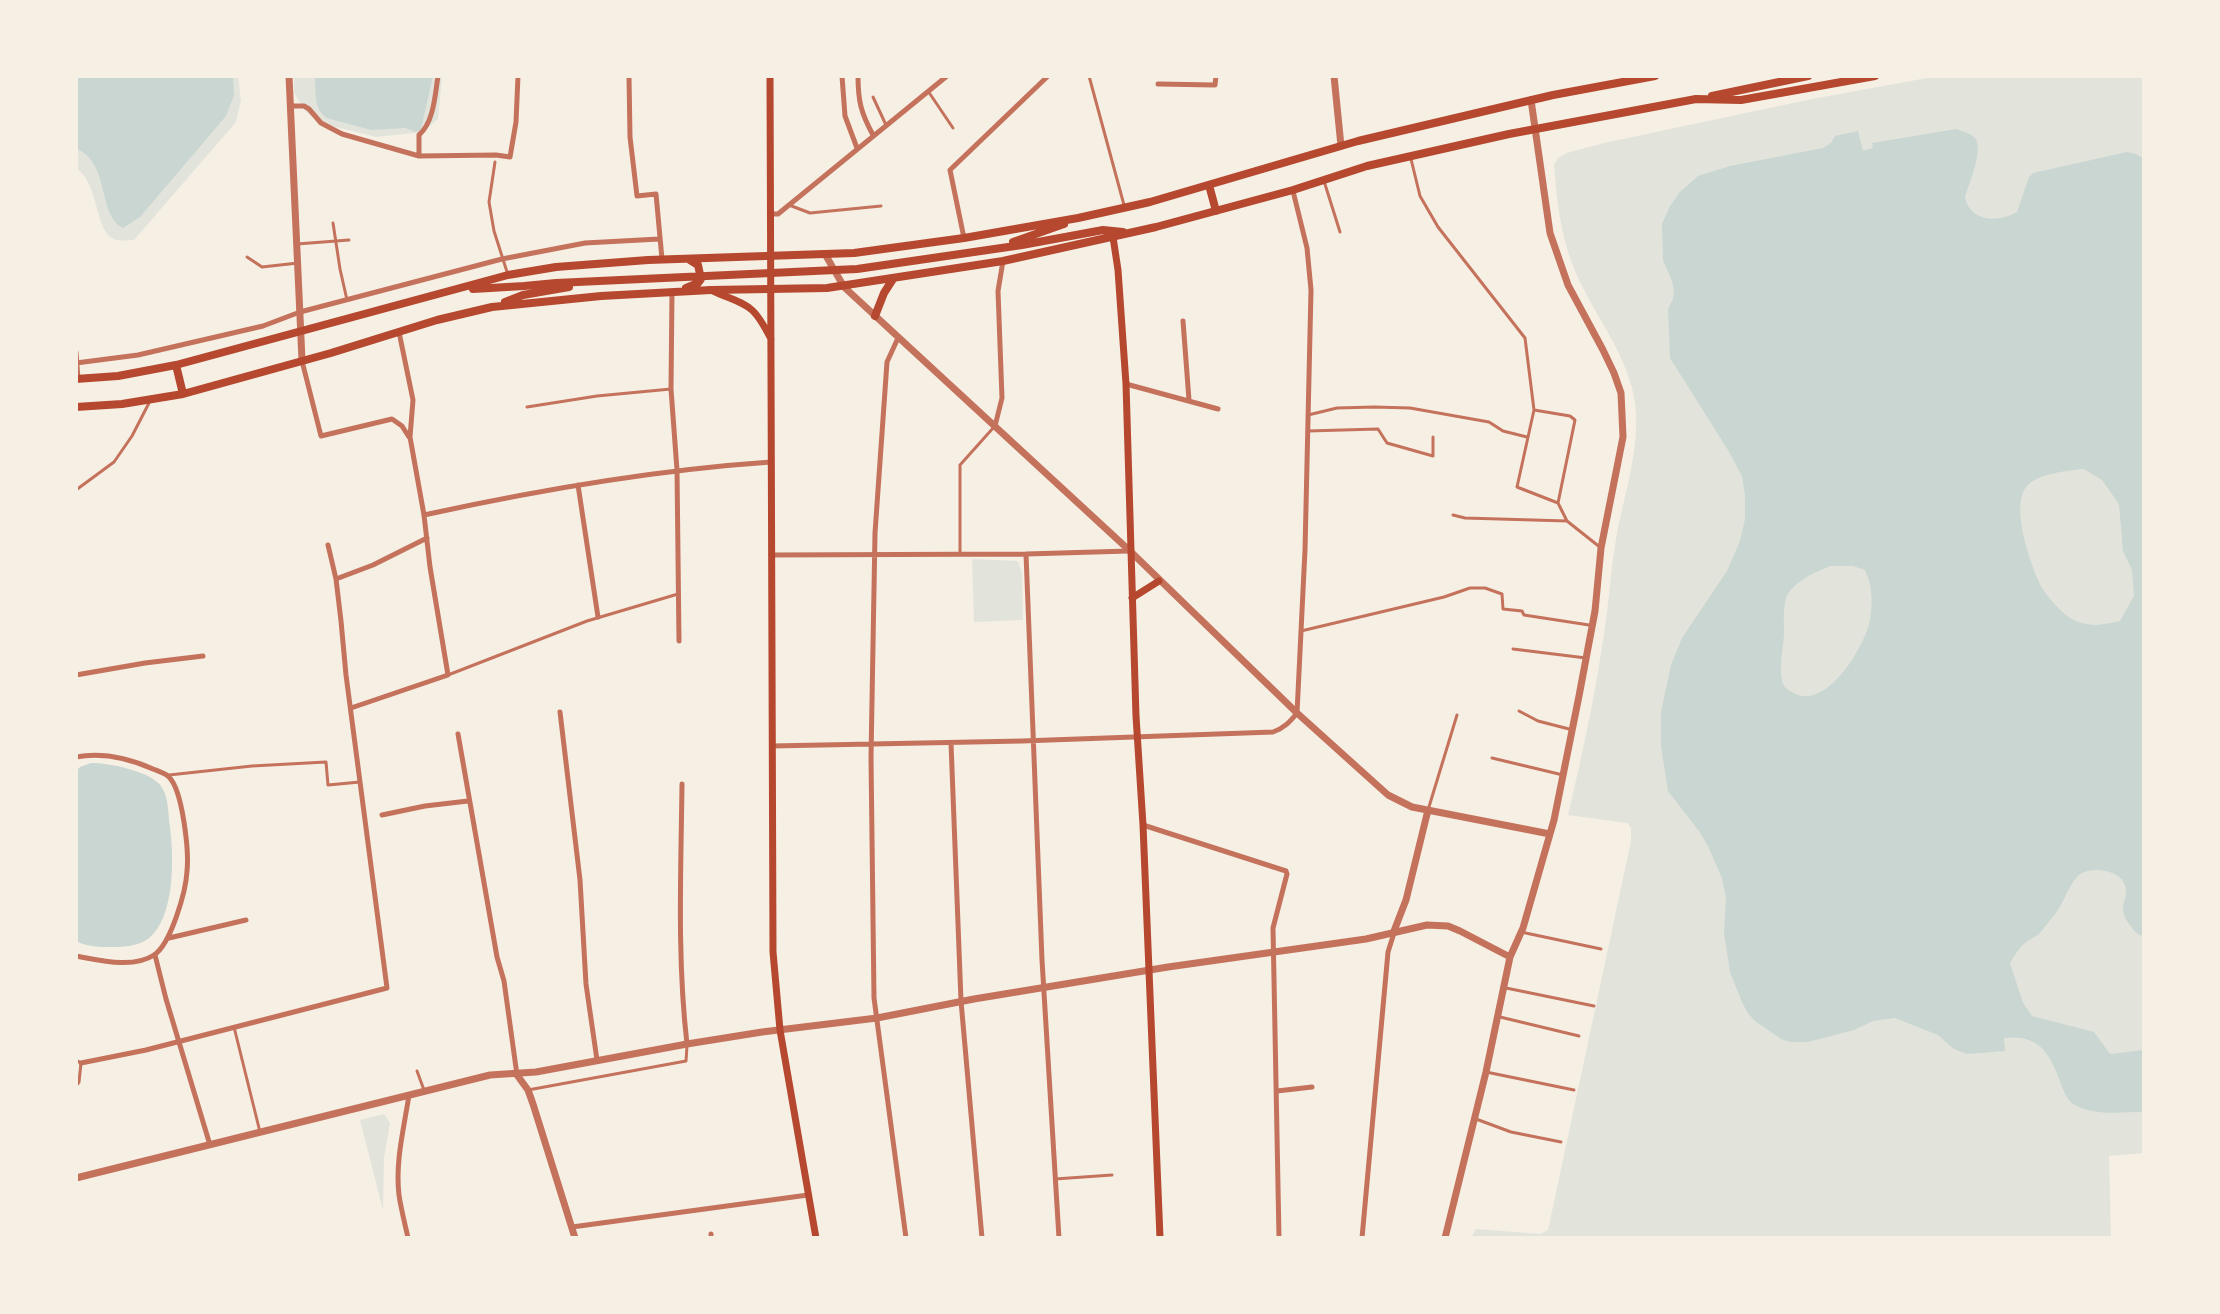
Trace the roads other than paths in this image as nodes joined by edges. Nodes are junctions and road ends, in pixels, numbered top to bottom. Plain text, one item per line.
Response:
1 (289, 76) edge
2 (438, 76) edge
3 (518, 76) edge
4 (629, 76) edge
5 (770, 76) edge
6 (842, 76) edge
7 (858, 76) edge
8 (1048, 76) edge
9 (1089, 76) edge
10 (1216, 76) edge
11 (1334, 76) edge
12 (1655, 76) edge
13 (1808, 76) edge
14 (1875, 76) edge
15 (945, 77) edge
16 (1158, 84) dead end
17 (928, 91) junction
18 (873, 97) dead end
19 (1696, 99) junction
20 (1531, 100) junction
21 (290, 106) junction
22 (886, 125) junction
23 (953, 128) dead end
24 (1536, 129) junction
25 (873, 135) junction
26 (1341, 146) junction
27 (857, 148) junction
28 (419, 156) junction
29 (1410, 156) junction
30 (495, 162) dead end
31 (1324, 181) junction
32 (1209, 185) junction
33 (1293, 190) junction
34 (789, 205) junction
35 (881, 206) dead end
36 (1124, 208) junction
37 (1216, 211) junction
38 (770, 214) junction
39 (1078, 218) junction
40 (333, 223) dead end
41 (1340, 232) dead end
42 (1128, 233) junction
43 (1113, 237) junction
44 (964, 238) junction
45 (659, 239) junction
46 (349, 240) dead end
47 (336, 242) junction
48 (297, 244) junction
49 (989, 249) junction
50 (884, 250) junction
51 (825, 254) junction
52 (771, 256) junction
53 (247, 257) dead end
54 (502, 259) junction
55 (662, 259) junction
56 (686, 259) junction
57 (1003, 261) junction
58 (298, 263) junction
59 (508, 275) junction
60 (893, 279) junction
61 (601, 282) junction
62 (844, 287) junction
63 (456, 289) junction
64 (711, 290) junction
65 (772, 290) junction
66 (672, 292) junction
67 (347, 300) junction
68 (492, 307) junction
69 (300, 312) junction
70 (875, 316) junction
71 (1183, 321) dead end
72 (301, 330) junction
73 (399, 332) junction
74 (898, 338) junction
75 (772, 341) junction
76 (76, 352) edge
77 (302, 360) junction
78 (76, 363) edge
79 (176, 365) junction
80 (77, 379) edge
81 (1126, 384) junction
82 (671, 389) junction
83 (183, 394) junction
84 (150, 400) junction
85 (1189, 400) junction
86 (76, 407) edge
87 (527, 407) dead end
88 (1218, 409) dead end
89 (1534, 410) junction
90 (1308, 415) junction
91 (995, 426) junction
92 (1308, 431) junction
93 (410, 437) junction
94 (1433, 437) dead end
95 (1527, 437) junction
96 (772, 461) junction
97 (677, 470) junction
98 (578, 485) junction
99 (76, 490) edge
100 (1558, 503) junction
101 (424, 515) junction
102 (1453, 515) dead end
103 (1567, 521) junction
104 (427, 538) junction
105 (328, 545) dead end
106 (1601, 548) junction
107 (1130, 551) junction
108 (875, 554) junction
109 (960, 554) junction
110 (1026, 554) junction
111 (771, 555) junction
112 (336, 579) junction
113 (1159, 581) junction
114 (678, 594) junction
115 (1132, 598) junction
116 (598, 617) junction
117 (1592, 626) junction
118 (1301, 631) junction
119 (679, 641) dead end
120 (1513, 649) dead end
121 (203, 656) dead end
122 (1586, 658) junction
123 (76, 668) edge
124 (76, 675) edge
125 (448, 675) junction
126 (351, 708) junction
127 (1519, 711) dead end
128 (560, 712) dead end
129 (1297, 713) junction
130 (1457, 715) dead end
131 (1573, 730) junction
132 (458, 734) dead end
133 (1137, 737) junction
134 (1034, 741) junction
135 (951, 743) junction
136 (872, 744) junction
137 (772, 746) junction
138 (76, 756) edge
139 (1492, 758) dead end
140 (168, 775) junction
141 (1563, 775) junction
142 (360, 782) junction
143 (682, 784) dead end
144 (468, 801) junction
145 (1428, 810) junction
146 (382, 815) dead end
147 (1143, 825) junction
148 (1550, 834) junction
149 (246, 920) dead end
150 (1394, 931) junction
151 (1521, 932) junction
152 (168, 938) junction
153 (1601, 949) dead end
154 (1274, 952) junction
155 (155, 955) junction
156 (76, 956) edge
157 (1510, 957) junction
158 (1148, 971) junction
159 (1502, 987) junction
160 (1044, 988) junction
161 (961, 1001) junction
162 (1594, 1006) dead end
163 (1497, 1016) junction
164 (877, 1018) junction
165 (234, 1026) junction
166 (780, 1030) junction
167 (1579, 1036) dead end
168 (179, 1040) junction
169 (687, 1044) junction
170 (597, 1060) junction
171 (79, 1062) edge
172 (417, 1071) dead end
173 (1486, 1072) junction
174 (517, 1075) junction
175 (76, 1086) edge
176 (1312, 1087) dead end
177 (528, 1090) junction
178 (1574, 1090) dead end
179 (424, 1091) junction
180 (1277, 1091) junction
181 (409, 1094) junction
182 (1474, 1118) junction
183 (260, 1132) junction
184 (1561, 1142) dead end
185 (210, 1146) junction
186 (1112, 1175) dead end
187 (76, 1178) edge
188 (1055, 1179) junction
189 (809, 1194) junction
190 (572, 1227) junction
191 (408, 1238) edge
192 (575, 1238) edge
193 (816, 1238) edge
194 (906, 1238) edge
195 (982, 1238) edge
196 (1059, 1238) edge
197 (1160, 1238) edge
198 (1279, 1238) edge
199 (1362, 1238) edge
200 (1445, 1238) edge

1 - 21 street
2 - 28 street
3 - 28 street
4 - 45 street
5 - 38 main road
6 - 27 street
7 - 25 street
8 - 44 street
9 - 36 lane
10 - 16 street
11 - 26 street
12 - 20 main road
13 - 19 main road
14 - 19 main road
15 - 17 street
17 - 22 street
17 - 23 lane
18 - 22 lane
19 - 24 main road
20 - 24 street
20 - 26 main road
21 - 28 street
21 - 48 street
22 - 25 street
24 - 29 main road
24 - 106 street
25 - 27 street
26 - 32 main road
27 - 34 street
29 - 31 main road
29 - 89 lane
30 - 54 lane
31 - 33 main road
31 - 41 lane
32 - 36 main road
32 - 37 main road
33 - 37 main road
33 - 90 street
34 - 35 lane
34 - 38 street
36 - 39 main road
37 - 42 main road
38 - 52 main road
39 - 44 main road
39 - 49 main road
40 - 47 lane
42 - 43 main road
42 - 49 main road
43 - 57 main road
43 - 81 main road
44 - 50 main road
45 - 54 street
45 - 55 street
46 - 47 lane
47 - 48 lane
47 - 67 lane
48 - 58 street
49 - 61 main road
50 - 51 main road
50 - 60 main road
51 - 52 main road
51 - 62 street
52 - 56 main road
52 - 65 main road
53 - 58 lane
54 - 59 lane
54 - 67 street
55 - 56 main road
55 - 59 main road
56 - 66 main road
57 - 60 main road
57 - 91 street
58 - 69 street
59 - 63 main road
60 - 62 main road
60 - 70 main road
61 - 63 main road
61 - 68 main road
62 - 65 main road
62 - 70 street
63 - 72 main road
64 - 65 main road
64 - 66 main road
64 - 75 main road
65 - 75 main road
66 - 68 main road
66 - 82 street
67 - 69 street
68 - 73 main road
69 - 72 street
69 - 78 street
70 - 74 street
71 - 85 street
72 - 77 street
72 - 79 main road
73 - 77 main road
73 - 93 street
74 - 91 street
74 - 108 street
75 - 96 main road
76 - 78 street
77 - 83 main road
77 - 93 street
78 - 80 street
79 - 80 main road
79 - 83 main road
81 - 85 street
81 - 107 main road
82 - 87 lane
82 - 97 street
83 - 84 main road
84 - 86 main road
84 - 99 lane
85 - 88 street
89 - 95 lane
89 - 100 lane
90 - 92 street
90 - 95 lane
91 - 107 street
91 - 109 lane
92 - 94 lane
92 - 118 street
93 - 101 street
95 - 100 lane
96 - 97 street
96 - 111 main road
97 - 98 street
97 - 114 street
98 - 101 street
98 - 116 street
100 - 103 lane
101 - 104 street
102 - 103 lane
103 - 106 lane
104 - 112 street
104 - 125 street
105 - 112 street
106 - 117 street
107 - 110 street
107 - 113 street
107 - 115 main road
108 - 109 street
108 - 111 street
108 - 136 street
109 - 110 street
110 - 134 street
111 - 137 main road
112 - 126 street
113 - 115 main road
113 - 129 street
114 - 116 lane
114 - 119 street
115 - 133 main road
116 - 125 lane
117 - 118 lane
117 - 122 street
118 - 129 street
120 - 122 lane
121 - 124 street
122 - 131 street
123 - 124 street
125 - 126 street
126 - 142 street
127 - 131 lane
128 - 170 street
129 - 133 street
129 - 145 street
130 - 145 lane
131 - 141 street
132 - 144 street
133 - 134 street
133 - 147 main road
134 - 135 street
134 - 160 street
135 - 136 street
135 - 161 street
136 - 137 street
136 - 164 street
137 - 166 main road
138 - 140 street
139 - 141 lane
140 - 142 lane
140 - 152 street
141 - 148 street
142 - 165 street
143 - 169 street
144 - 146 street
144 - 174 street
145 - 148 street
145 - 150 street
147 - 154 street
147 - 158 main road
148 - 151 street
149 - 152 street
150 - 154 street
150 - 157 street
150 - 199 street
151 - 153 lane
151 - 157 street
152 - 155 street
154 - 158 street
154 - 180 street
155 - 156 street
155 - 168 street
157 - 159 street
158 - 160 street
158 - 197 main road
159 - 162 lane
159 - 163 street
160 - 161 street
160 - 188 street
161 - 164 street
161 - 195 street
163 - 167 lane
163 - 173 street
164 - 166 street
164 - 194 street
165 - 168 street
165 - 183 lane
166 - 169 street
166 - 189 main road
168 - 171 street
168 - 185 street
169 - 170 street
169 - 177 lane
170 - 174 street
171 - 175 lane
172 - 179 lane
173 - 178 lane
173 - 182 street
174 - 177 street
174 - 179 street
176 - 180 street
177 - 190 street
179 - 181 street
180 - 198 street
181 - 183 street
181 - 191 street
182 - 184 lane
182 - 200 street
183 - 185 street
185 - 187 street
186 - 188 lane
188 - 196 street
189 - 190 street
189 - 193 main road
190 - 192 street

